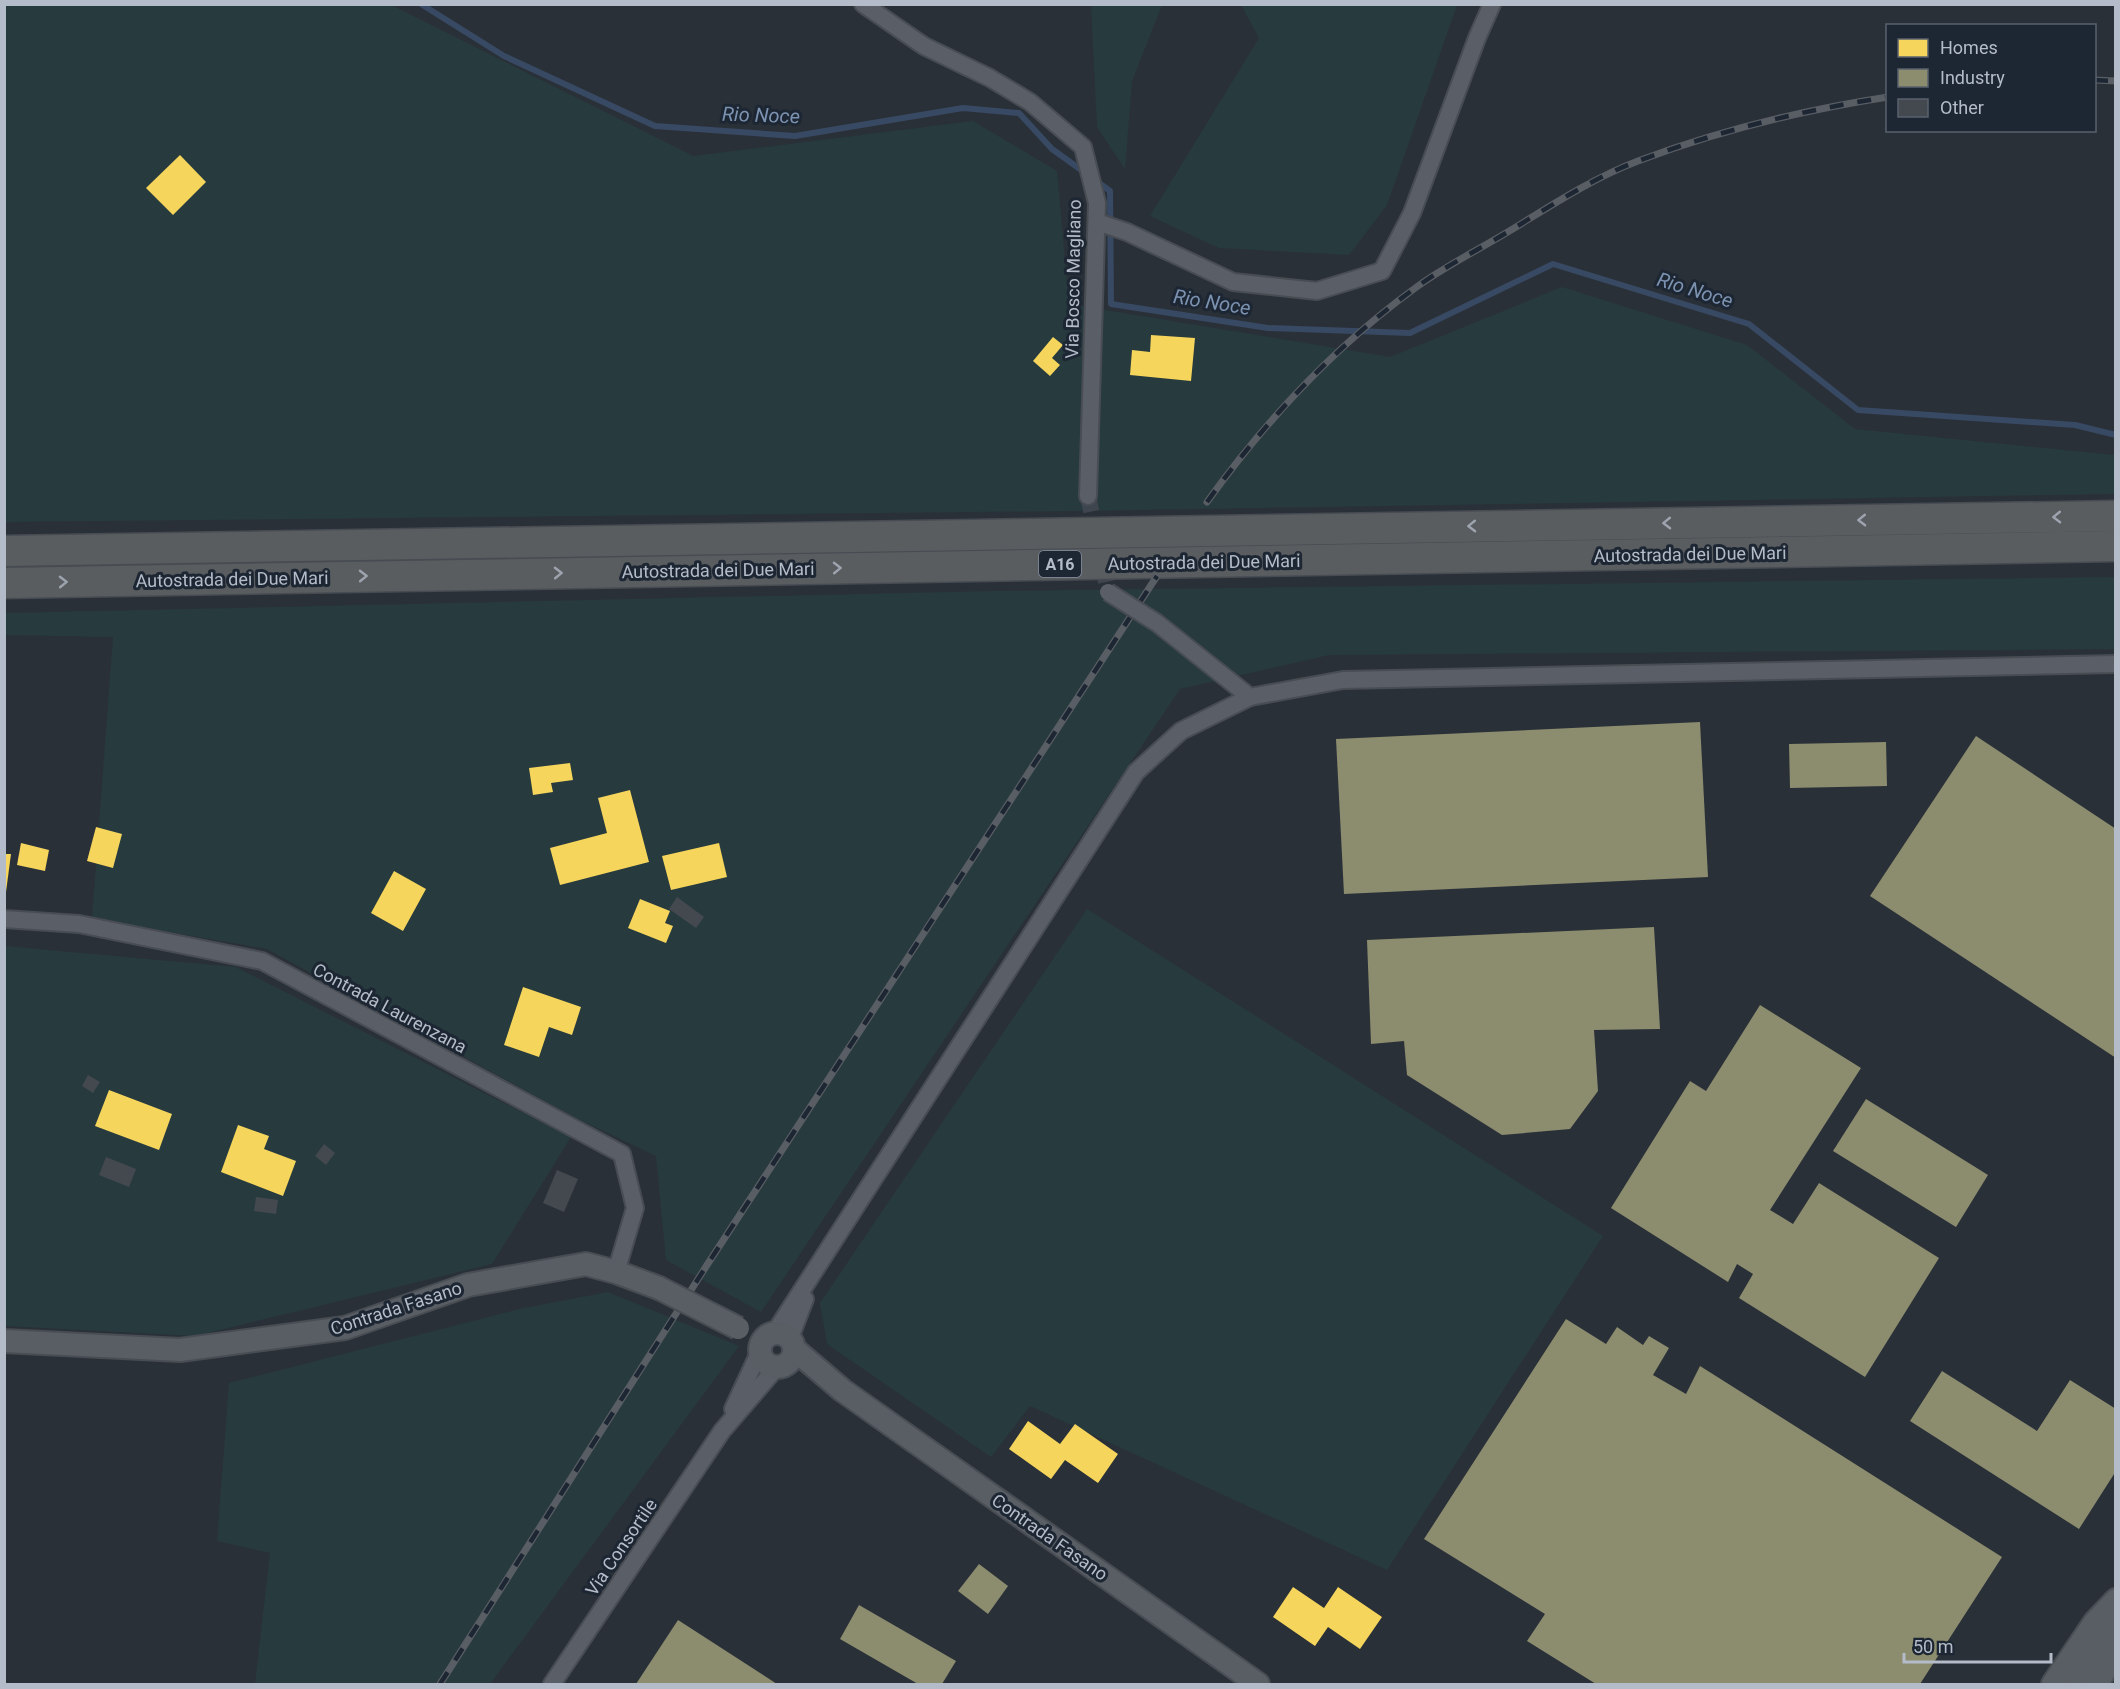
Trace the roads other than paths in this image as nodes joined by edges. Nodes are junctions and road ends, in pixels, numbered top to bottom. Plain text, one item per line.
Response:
1 (863, 4) edge
2 (1492, 4) edge
3 (1097, 222) junction
4 (1088, 496) tunnel mouth
5 (2115, 516) edge
6 (2115, 546) edge
7 (4, 551) edge
8 (4, 583) edge
9 (1108, 592) dead end
10 (2115, 664) edge
11 (1250, 697) junction
12 (4, 919) edge
13 (616, 1272) junction
14 (4, 1341) edge
15 (777, 1348) junction
16 (2115, 1600) edge
17 (2115, 1619) edge
18 (2115, 1651) edge
19 (552, 1684) edge
20 (1258, 1684) edge
21 (2053, 1684) edge
22 (2075, 1684) edge
23 (2097, 1684) edge

1 - 3 street, Via Bosco Magliano
2 - 3 street
3 - 4 street, Via Bosco Magliano
5 -> 7 highway, Autostrada dei Due Mari / A16
8 -> 6 highway, Autostrada dei Due Mari / A16
9 - 11 street, bridge
10 - 11 street, Via Consortile
11 - 15 street, Via Consortile
12 - 13 street, Contrada Laurenzana
13 - 14 main road, Contrada Fasano
13 - 15 main road, Contrada Fasano, bridge
15 - 19 street, Via Consortile
15 - 20 main road, Contrada Fasano
16 - 21 main road
17 - 22 main road
18 - 23 main road

